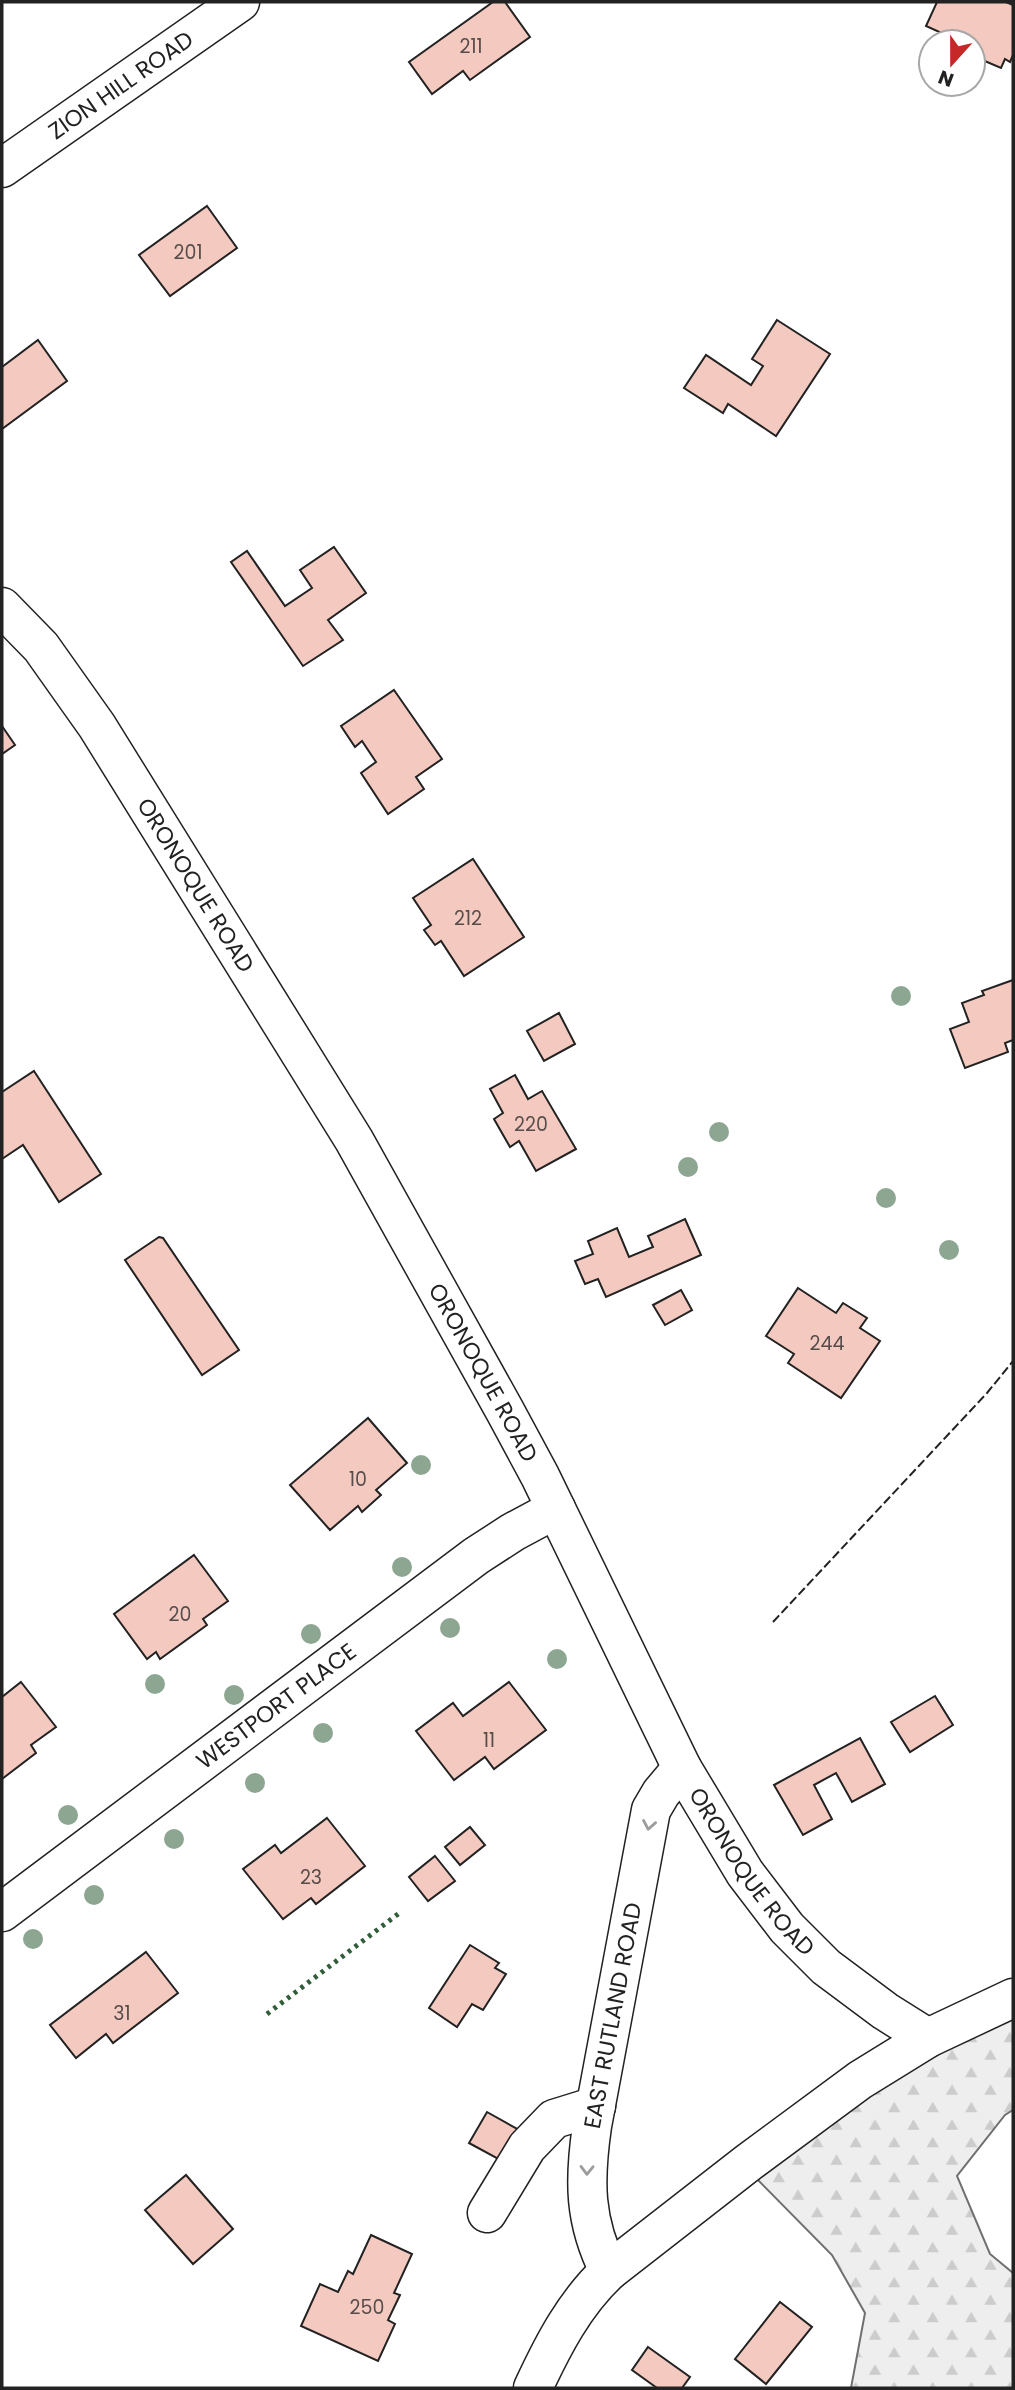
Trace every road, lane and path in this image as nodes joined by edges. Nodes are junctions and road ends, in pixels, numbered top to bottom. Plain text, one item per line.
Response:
1 (240, 2) edge
2 (2, 169) edge
3 (2, 607) edge
4 (556, 1509) junction
5 (682, 1768) junction
6 (2, 1912) edge
7 (1013, 1998) edge
8 (928, 2038) junction
9 (596, 2106) junction
10 (486, 2213) dead end
11 (609, 2272) junction
12 (533, 2388) edge

1 - 2 street, ZION HILL ROAD
3 - 4 street, ORONOQUE ROAD
4 - 5 street, ORONOQUE ROAD
4 - 6 street, WESTPORT PLACE
5 - 8 street, ORONOQUE ROAD
5 -> 9 street, EAST RUTLAND ROAD
7 - 8 street
8 - 11 street
9 - 10 street
9 -> 11 street, EAST RUTLAND ROAD
11 - 12 street

